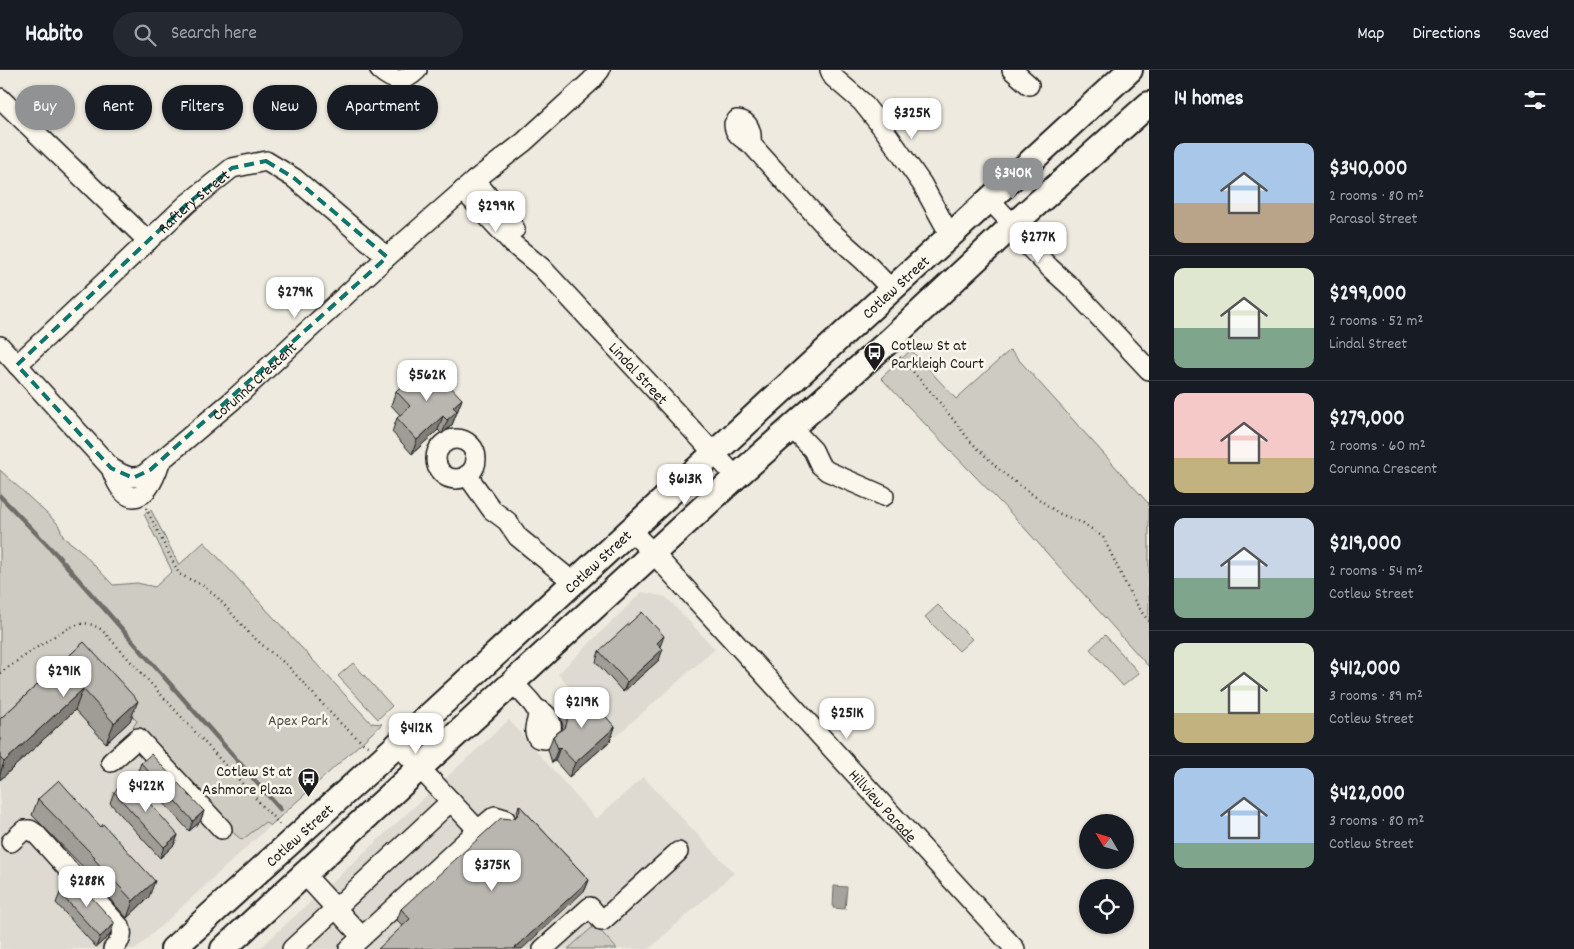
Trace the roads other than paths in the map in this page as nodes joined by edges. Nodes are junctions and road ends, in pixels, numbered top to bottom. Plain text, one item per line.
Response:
1 (380, 70) edge
2 (417, 70) edge
3 (600, 70) edge
4 (830, 70) edge
5 (1012, 70) edge
6 (1130, 70) edge
7 (1029, 85) dead end
8 (0, 98) edge
9 (1149, 104) edge
10 (751, 144) dead end
11 (469, 185) junction
12 (989, 199) junction
13 (1013, 225) junction
14 (950, 235) junction
15 (148, 241) junction
16 (387, 257) junction
17 (891, 290) junction
18 (0, 346) edge
19 (17, 365) junction
20 (1149, 370) edge
21 (792, 428) junction
22 (713, 453) junction
23 (160, 462) junction
24 (111, 468) junction
25 (467, 475) dead end
26 (736, 478) junction
27 (884, 496) dead end
28 (630, 530) junction
29 (654, 554) junction
30 (573, 582) junction
31 (513, 683) junction
32 (548, 737) dead end
33 (398, 745) junction
34 (111, 762) dead end
35 (420, 768) junction
36 (451, 801) junction
37 (505, 819) edge
38 (222, 829) dead end
39 (478, 830) junction
40 (10, 842) dead end
41 (678, 852) dead end
42 (304, 875) junction
43 (335, 909) junction
44 (355, 943) edge
45 (113, 949) edge
46 (173, 949) edge
47 (224, 949) edge
48 (292, 949) edge
49 (543, 949) edge
50 (1015, 949) edge

1 - 2 street
3 - 11 street, Corunna Crescent
4 - 14 street
5 - 7 street
6 - 12 main road, Cotlew Street
8 - 15 street
9 - 13 main road, Cotlew Street
10 - 17 street
11 - 16 street, Corunna Crescent
11 - 22 street, Lindal Street
12 - 13 street
12 - 14 main road, Cotlew Street
13 - 20 street
13 - 21 main road, Cotlew Street
14 - 17 main road, Cotlew Street
15 - 16 street, Raftery Street
15 - 19 street, Raftery Street
16 - 23 street, Corunna Crescent
17 - 22 main road, Cotlew Street
18 - 19 street, Corunna Crescent
19 - 24 street, Corunna Crescent
21 - 26 main road, Cotlew Street
21 - 27 street
22 - 26 street, Lindal Street
22 - 28 main road, Cotlew Street
23 - 24 street, Corunna Crescent
23 - 24 street
25 - 30 street
26 - 29 main road, Cotlew Street
28 - 29 street, Hillview Parade
28 - 30 main road, Cotlew Street
29 - 31 main road, Cotlew Street
29 - 50 street, Hillview Parade
30 - 33 main road, Cotlew Street
31 - 32 street
31 - 35 main road, Cotlew Street
33 - 35 street
33 - 46 main road, Cotlew Street
34 - 38 street
35 - 36 street
35 - 42 main road, Cotlew Street
36 - 39 street
36 - 43 street
37 - 39 street
39 - 44 street
40 - 45 street
41 - 49 street
42 - 43 street
42 - 47 main road, Cotlew Street
43 - 44 street
43 - 48 street

